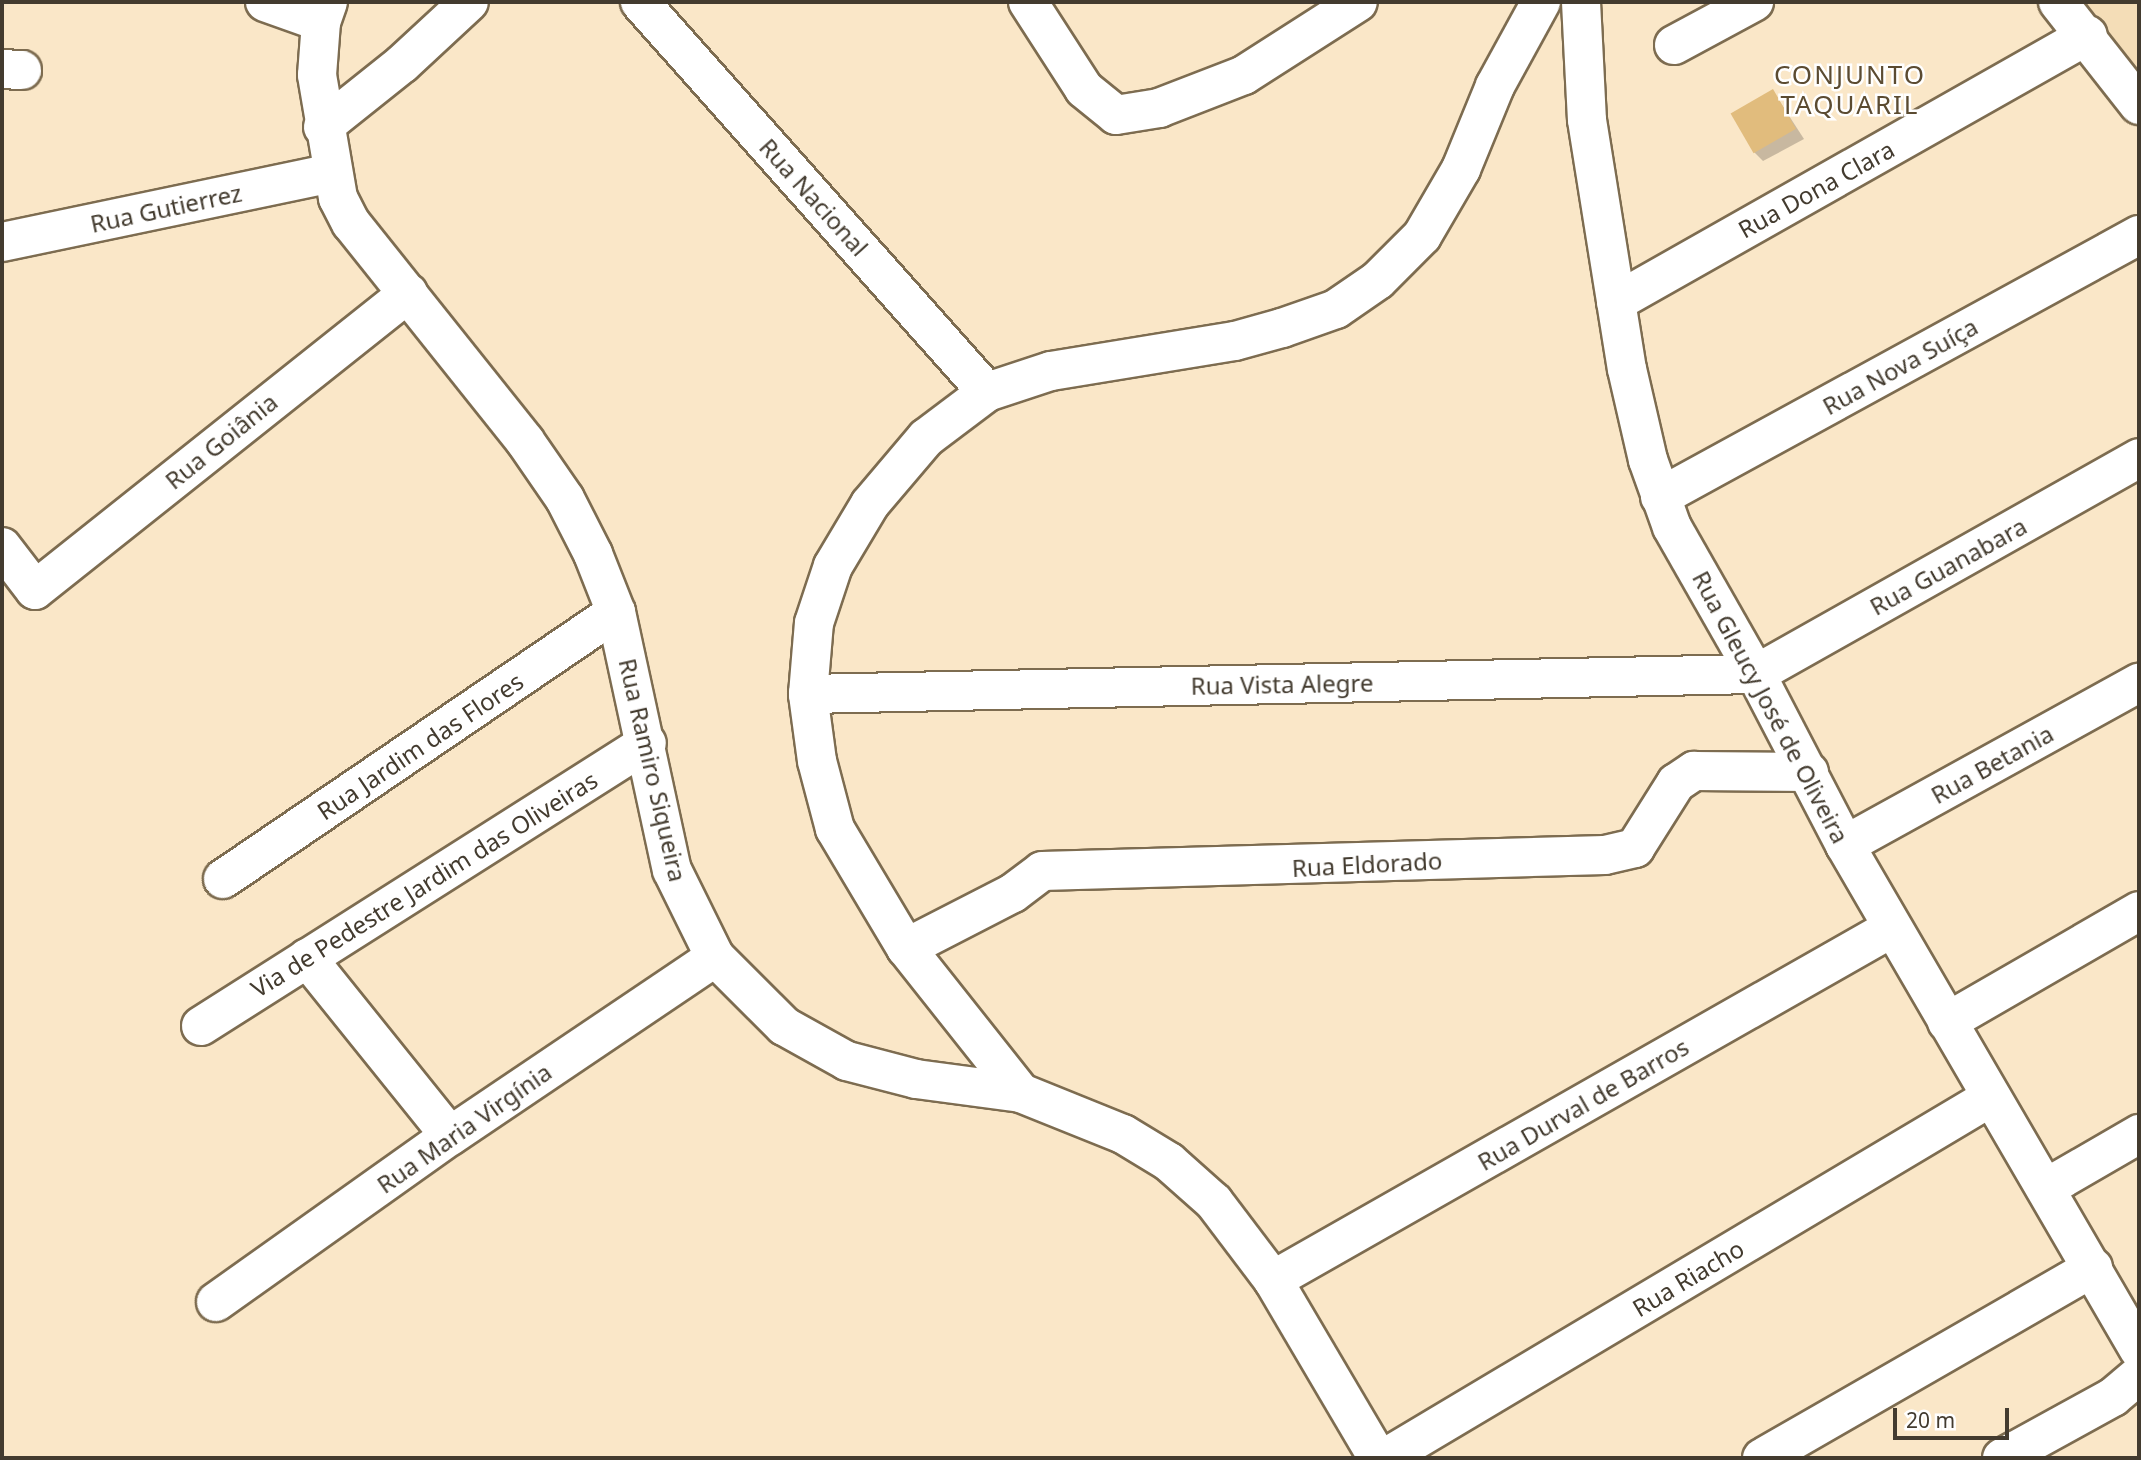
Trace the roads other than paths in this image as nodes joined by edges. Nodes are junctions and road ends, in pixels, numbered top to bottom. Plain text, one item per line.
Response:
1 (265, 2) edge
2 (469, 2) edge
3 (640, 2) edge
4 (1028, 2) edge
5 (1358, 2) edge
6 (1541, 2) edge
7 (1581, 2) edge
8 (1754, 2) edge
9 (2058, 2) edge
10 (324, 12) edge
11 (2088, 35) junction
12 (1674, 45) dead end
13 (2139, 105) edge
14 (323, 127) junction
15 (331, 173) junction
16 (2139, 235) edge
17 (2, 242) edge
18 (408, 293) junction
19 (1616, 302) junction
20 (987, 392) junction
21 (2139, 458) edge
22 (1660, 497) junction
23 (2, 547) edge
24 (616, 612) junction
25 (1756, 674) junction
26 (2139, 683) edge
27 (808, 694) junction
28 (647, 743) junction
29 (1809, 772) junction
30 (1845, 845) junction
31 (223, 879) dead end
32 (2139, 911) edge
33 (1892, 928) junction
34 (906, 948) junction
35 (715, 957) junction
36 (307, 958) junction
37 (1947, 1022) junction
38 (201, 1026) dead end
39 (1021, 1093) junction
40 (1991, 1097) junction
41 (2139, 1134) edge
42 (450, 1136) junction
43 (2046, 1188) junction
44 (2093, 1268) junction
45 (1273, 1280) junction
46 (216, 1302) dead end
47 (2139, 1350) edge
48 (2139, 1375) edge
49 (1378, 1458) edge
50 (1385, 1458) edge
51 (1762, 1458) edge
52 (2002, 1458) edge

1 - 10 street
2 - 14 street
3 - 20 street, Rua Nacional
4 - 5 street
6 - 20 street
7 - 19 street, Rua Gleucy José de Oliveira
8 - 12 street
9 - 11 street
10 - 14 street, Rua Ramiro Siqueira
11 - 13 street
11 - 19 street, Rua Dona Clara
14 - 15 street, Rua Ramiro Siqueira
15 - 17 street, Rua Gutierrez
15 - 18 street, Rua Ramiro Siqueira
16 - 22 street, Rua Nova Suíça
18 - 23 street, Rua Goiânia
18 - 24 street, Rua Ramiro Siqueira
19 - 22 street, Rua Gleucy José de Oliveira
20 - 27 street
21 - 25 street, Rua Guanabara
22 - 25 street, Rua Gleucy José de Oliveira
24 - 28 street, Rua Ramiro Siqueira
24 - 31 street, Rua Jardim das Flores
25 - 27 street, Rua Vista Alegre
25 - 29 street, Rua Gleucy José de Oliveira
26 - 30 street, Rua Betania
27 - 34 street
28 - 35 street, Rua Ramiro Siqueira
28 - 36 street, Via de Pedestre Jardim das Oliveiras
29 - 30 street, Rua Gleucy José de Oliveira
29 - 34 street, Rua Eldorado
30 - 33 street, Rua Gleucy José de Oliveira
32 - 37 street
33 - 37 street, Rua Gleucy José de Oliveira
33 - 45 street, Rua Durval de Barros
34 - 39 street
35 - 39 street, Rua Ramiro Siqueira
35 - 42 street, Rua Maria Virgínia
36 - 38 street, Via de Pedestre Jardim das Oliveiras
36 - 42 street
37 - 40 street, Rua Gleucy José de Oliveira
39 - 45 street, Rua Ramiro Siqueira
40 - 43 street, Rua Gleucy José de Oliveira
40 - 50 street, Rua Riacho
41 - 43 street
42 - 46 street, Rua Maria Virgínia
43 - 44 street, Rua Gleucy José de Oliveira
44 - 47 street, Rua Gleucy José de Oliveira
44 - 51 street
45 - 49 street, Rua Ramiro Siqueira
48 - 52 street

